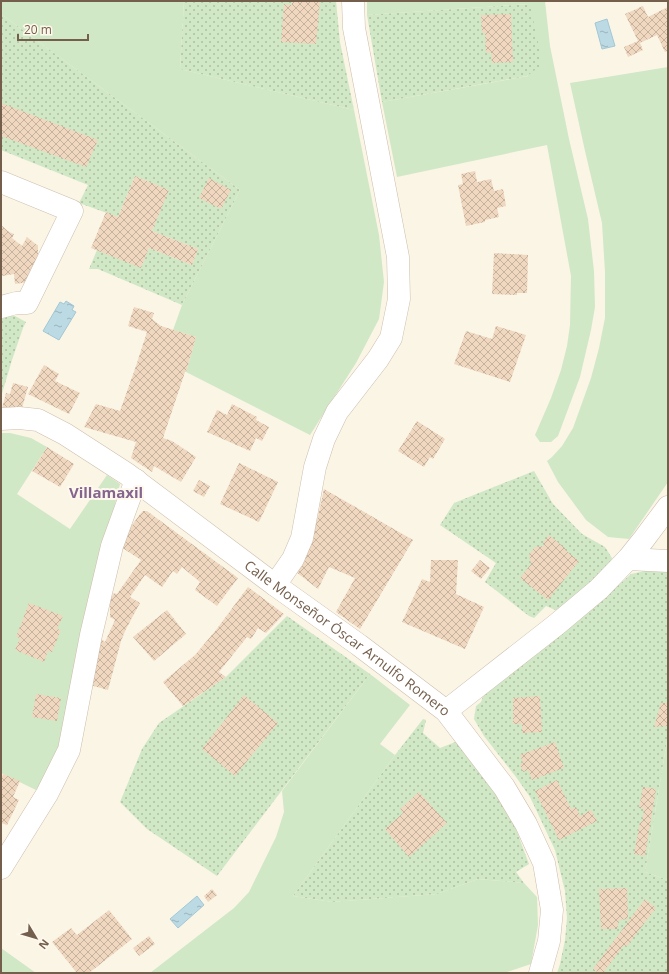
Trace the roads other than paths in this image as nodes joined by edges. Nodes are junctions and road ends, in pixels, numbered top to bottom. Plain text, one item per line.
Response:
1 (353, 1) edge
2 (1, 182) edge
3 (1, 307) edge
4 (1, 419) edge
5 (136, 480) junction
6 (668, 507) edge
7 (628, 559) junction
8 (668, 561) edge
9 (275, 585) junction
10 (446, 711) junction
11 (1, 868) edge
12 (540, 973) edge

1 - 9 street
2 - 3 street
4 - 5 street, Calle Monseñor Óscar Arnulfo Romero
5 - 9 street, Calle Monseñor Óscar Arnulfo Romero
5 - 11 street
6 - 7 street
7 - 8 street
7 - 10 street
9 - 10 street, Calle Monseñor Óscar Arnulfo Romero
10 - 12 street, Calle Monseñor Óscar Arnulfo Romero

